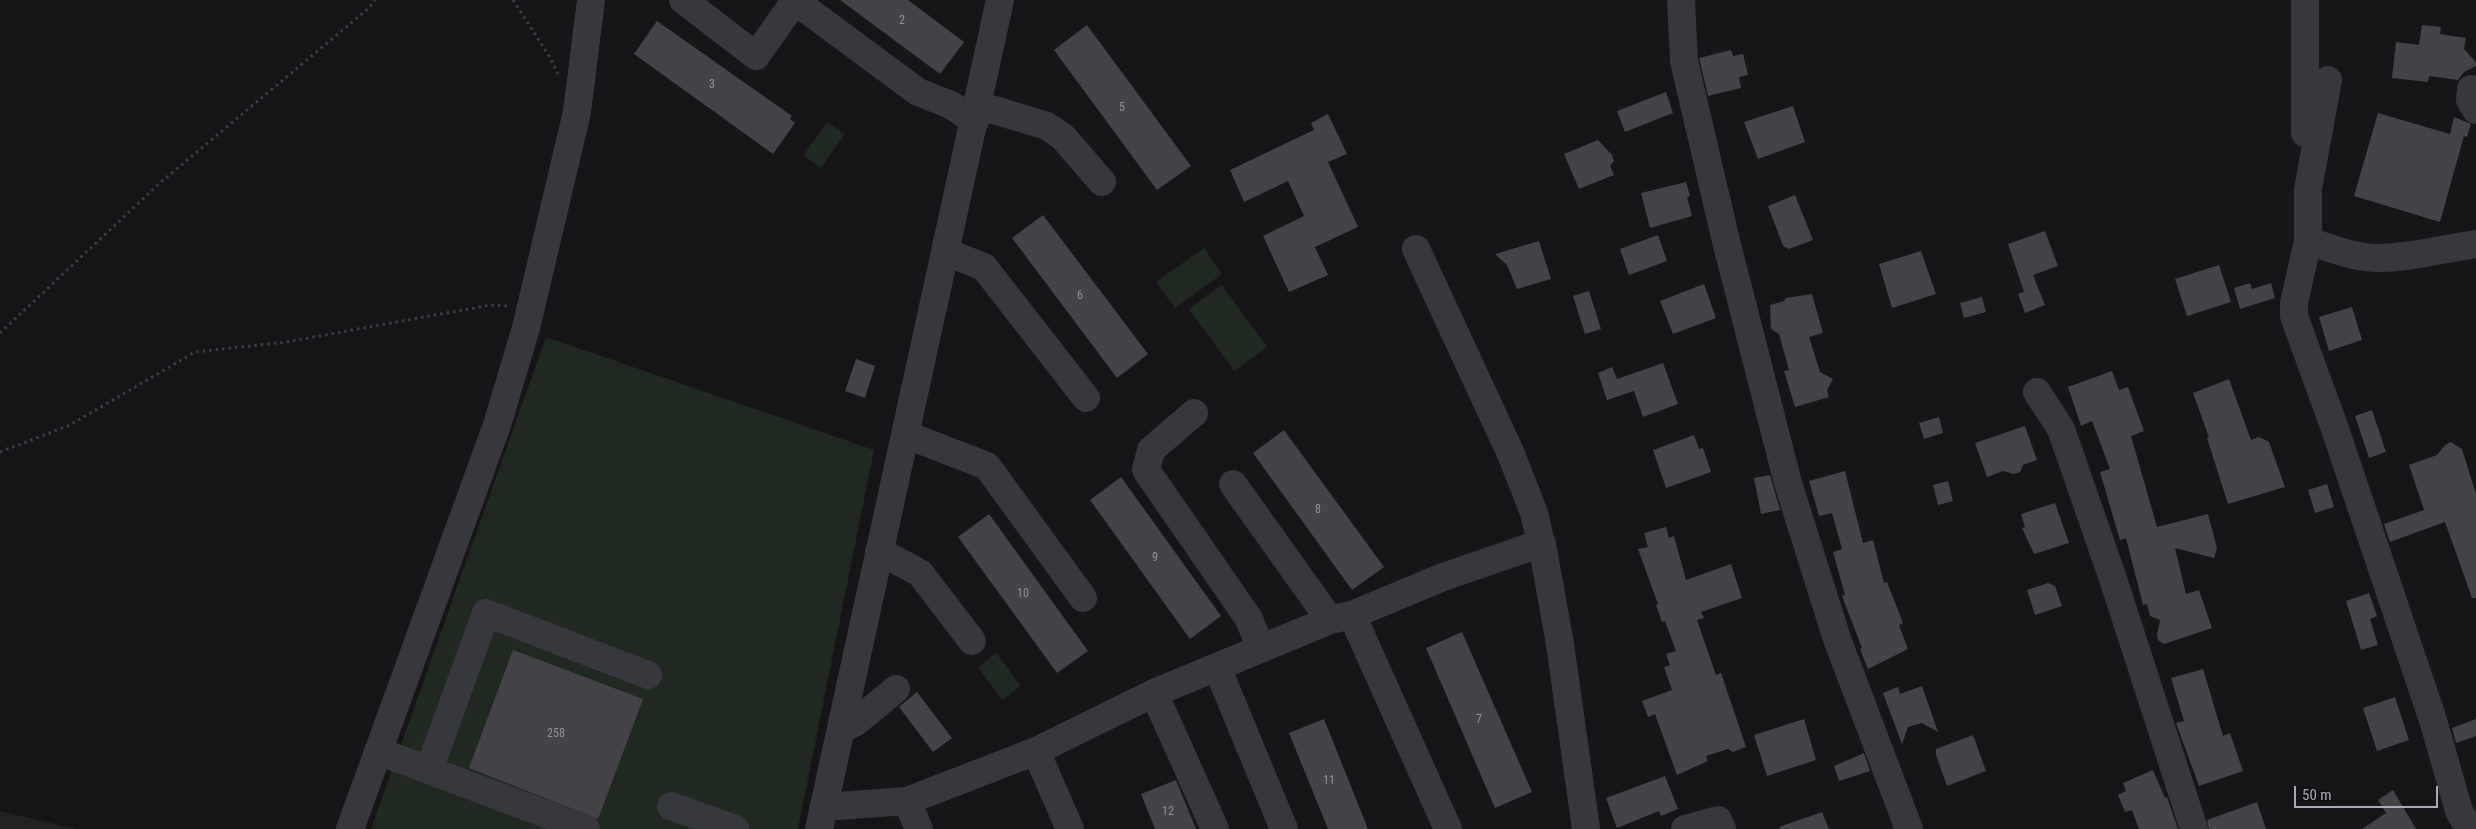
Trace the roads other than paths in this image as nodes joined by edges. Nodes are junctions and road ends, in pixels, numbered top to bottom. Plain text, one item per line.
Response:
1 (591, 0) edge
2 (683, 0) edge
3 (1000, 0) edge
4 (1681, 0) edge
5 (2305, 0) edge
6 (2328, 80) dead end
7 (976, 113) junction
8 (1102, 182) dead end
9 (2308, 189) junction
10 (2308, 241) junction
11 (2476, 244) edge
12 (1416, 250) dead end
13 (946, 252) junction
14 (2038, 392) dead end
15 (1086, 398) dead end
16 (1194, 413) dead end
17 (907, 435) junction
18 (1233, 484) dead end
19 (1542, 543) junction
20 (879, 551) junction
21 (1083, 598) dead end
22 (1341, 618) junction
23 (972, 641) dead end
24 (1261, 649) junction
25 (1217, 667) junction
26 (648, 675) dead end
27 (896, 689) dead end
28 (1154, 693) junction
29 (841, 729) junction
30 (1036, 750) junction
31 (378, 751) junction
32 (429, 770) junction
33 (907, 801) junction
34 (671, 806) dead end
35 (822, 818) edge
36 (2476, 824) edge
37 (350, 829) edge
38 (586, 829) edge
39 (735, 829) edge
40 (919, 829) edge
41 (1070, 829) edge
42 (1215, 829) edge
43 (1284, 829) edge
44 (1448, 829) edge
45 (1586, 829) edge
46 (1685, 829) edge
47 (1722, 829) edge
48 (1909, 829) edge
49 (2194, 829) edge
50 (2469, 829) edge

1 - 31 street
2 - 7 street
3 - 7 street
4 - 48 street
5 - 9 street
6 - 9 street
7 - 8 street
7 - 13 street
9 - 10 street
10 - 11 street
10 - 50 street
12 - 19 street
13 - 15 street
13 - 17 street
14 - 49 street
16 - 24 street
17 - 20 street
17 - 21 street
18 - 22 street
19 - 22 street
19 - 45 street
20 - 23 street
20 - 29 street
22 - 24 street
22 - 44 street
24 - 25 street
25 - 28 street
25 - 43 street
26 - 32 street
27 - 29 street
28 - 30 street
28 - 42 street
29 - 35 street
30 - 33 street
30 - 41 street
31 - 32 street
31 - 37 street
32 - 38 street
33 - 35 street
33 - 40 street
34 - 39 street
36 - 50 street
46 - 47 street

